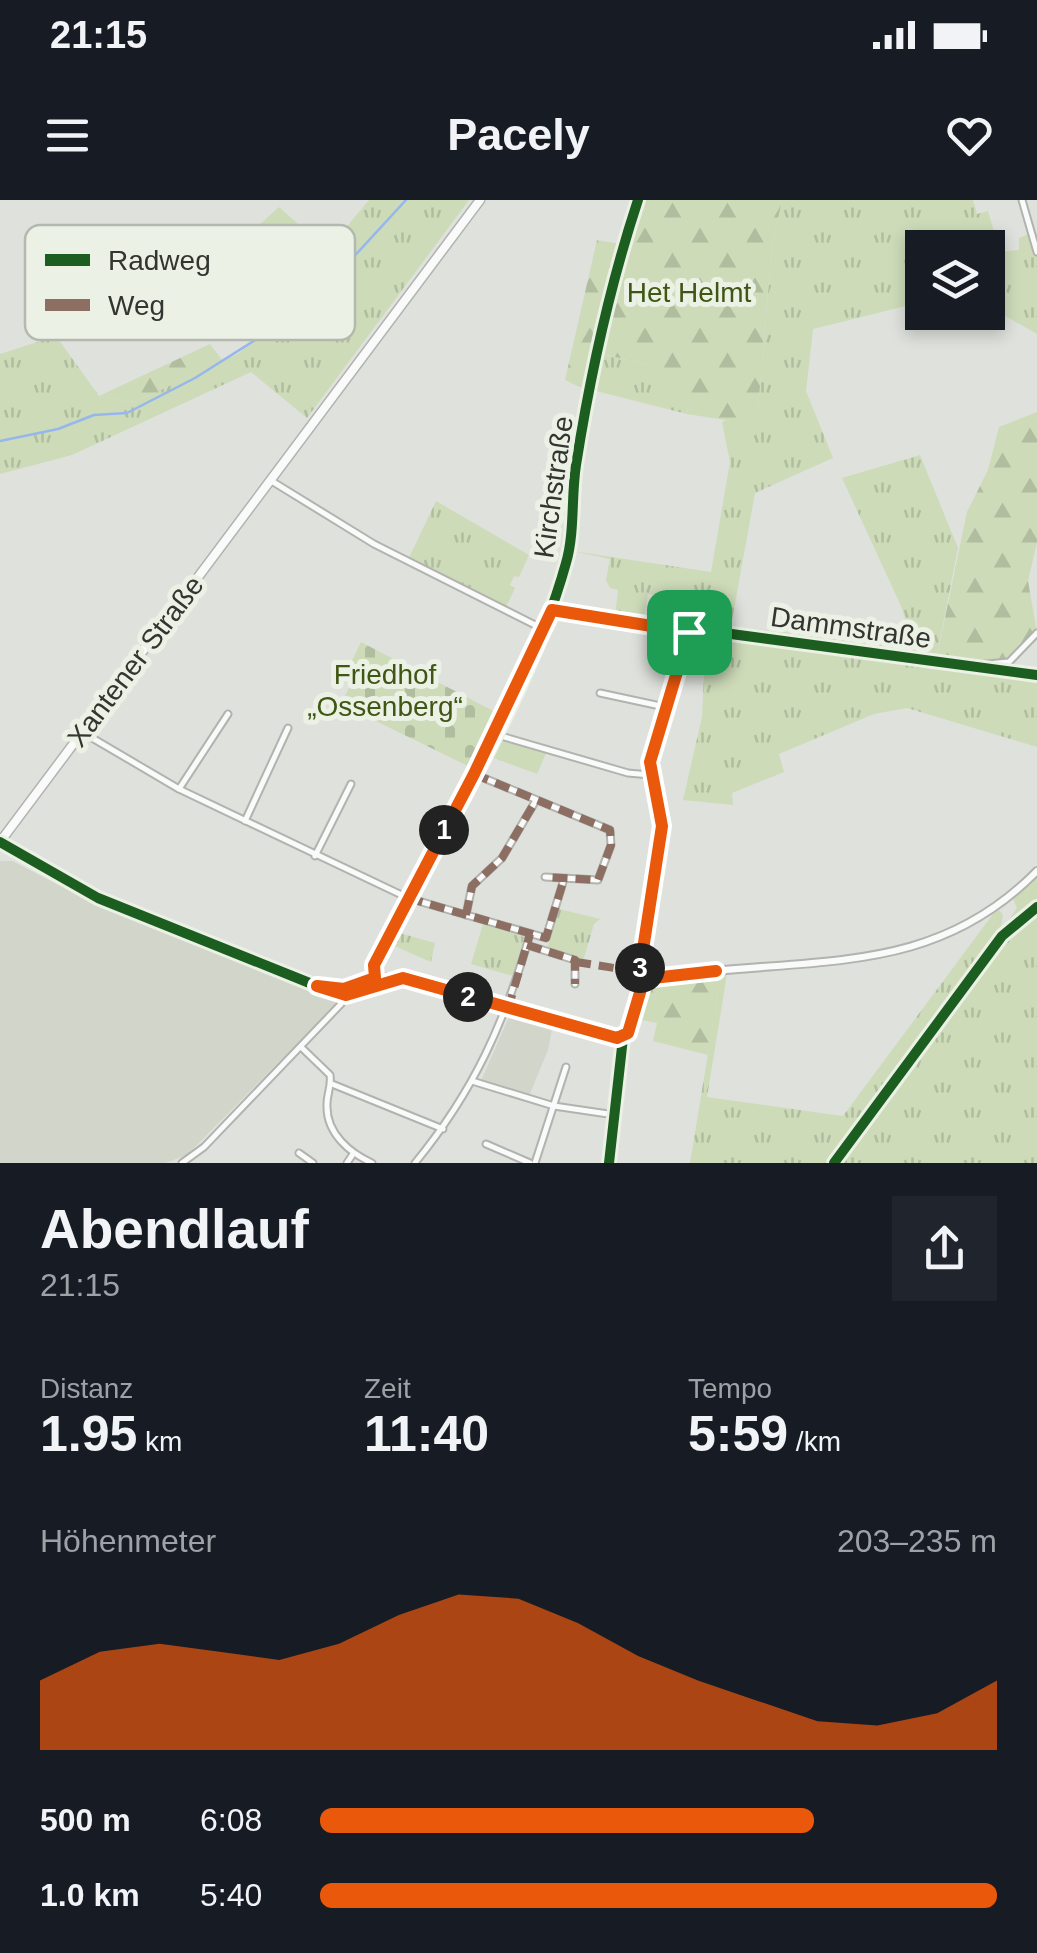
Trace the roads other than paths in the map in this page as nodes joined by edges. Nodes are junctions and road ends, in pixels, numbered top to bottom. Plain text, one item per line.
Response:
1 (480, 200) edge
2 (638, 200) edge
3 (1022, 200) edge
4 (1037, 252) edge
5 (270, 480) junction
6 (552, 610) junction
7 (543, 629) junction
8 (689, 632) junction
9 (1037, 633) edge
10 (600, 693) dead end
11 (666, 707) junction
12 (228, 714) dead end
13 (288, 728) dead end
14 (82, 732) junction
15 (494, 734) junction
16 (474, 774) junction
17 (650, 774) junction
18 (351, 784) dead end
19 (179, 788) junction
20 (535, 802) junction
21 (246, 821) junction
22 (0, 842) edge
23 (316, 856) junction
24 (1037, 871) edge
25 (545, 877) dead end
26 (564, 880) junction
27 (408, 898) junction
28 (466, 916) junction
29 (530, 934) junction
30 (527, 944) junction
31 (644, 979) junction
32 (375, 980) junction
33 (575, 984) dead end
34 (345, 992) junction
35 (508, 1009) junction
36 (623, 1038) junction
37 (300, 1046) junction
38 (566, 1067) dead end
39 (472, 1081) junction
40 (332, 1084) junction
41 (554, 1106) junction
42 (614, 1114) junction
43 (444, 1129) junction
44 (486, 1144) dead end
45 (300, 1153) dead end
46 (352, 1154) junction
47 (182, 1162) edge
48 (313, 1163) edge
49 (347, 1163) edge
50 (372, 1163) edge
51 (415, 1163) edge
52 (532, 1163) edge
53 (609, 1163) edge

1 - 5 main road, Xantener Straße
2 - 6 street, Kirchstraße
3 - 4 street
5 - 7 street
5 - 14 main road, Xantener Straße
6 - 7 street, Kirchstraße
6 - 8 street, Dammstraße
7 - 15 street, Kirchstraße
8 - 9 street, Dammstraße
8 - 11 street
10 - 11 street
11 - 17 street
12 - 19 street
13 - 21 street
14 - 19 street
14 - 22 main road, Xantener Straße
15 - 16 street, Kirchstraße
15 - 17 street
16 - 20 street
16 - 27 street, Kirchstraße
17 - 31 street
18 - 23 street
19 - 21 street
20 - 26 street
20 - 28 street
21 - 23 street
22 - 34 street
23 - 27 street
24 - 31 street
25 - 26 street
26 - 29 street
27 - 28 street
27 - 32 street, Kirchstraße
28 - 29 street
29 - 30 street
30 - 33 street
30 - 35 street
31 - 36 street
32 - 34 street
32 - 35 street
34 - 37 street
35 - 36 street
35 - 39 street
36 - 42 street
37 - 40 street
37 - 47 street
38 - 41 street
39 - 41 street
39 - 43 street
40 - 43 street
40 - 46 street
41 - 42 street
41 - 52 street
42 - 53 street
43 - 51 street
44 - 52 street
45 - 48 street
46 - 49 street
46 - 50 street

